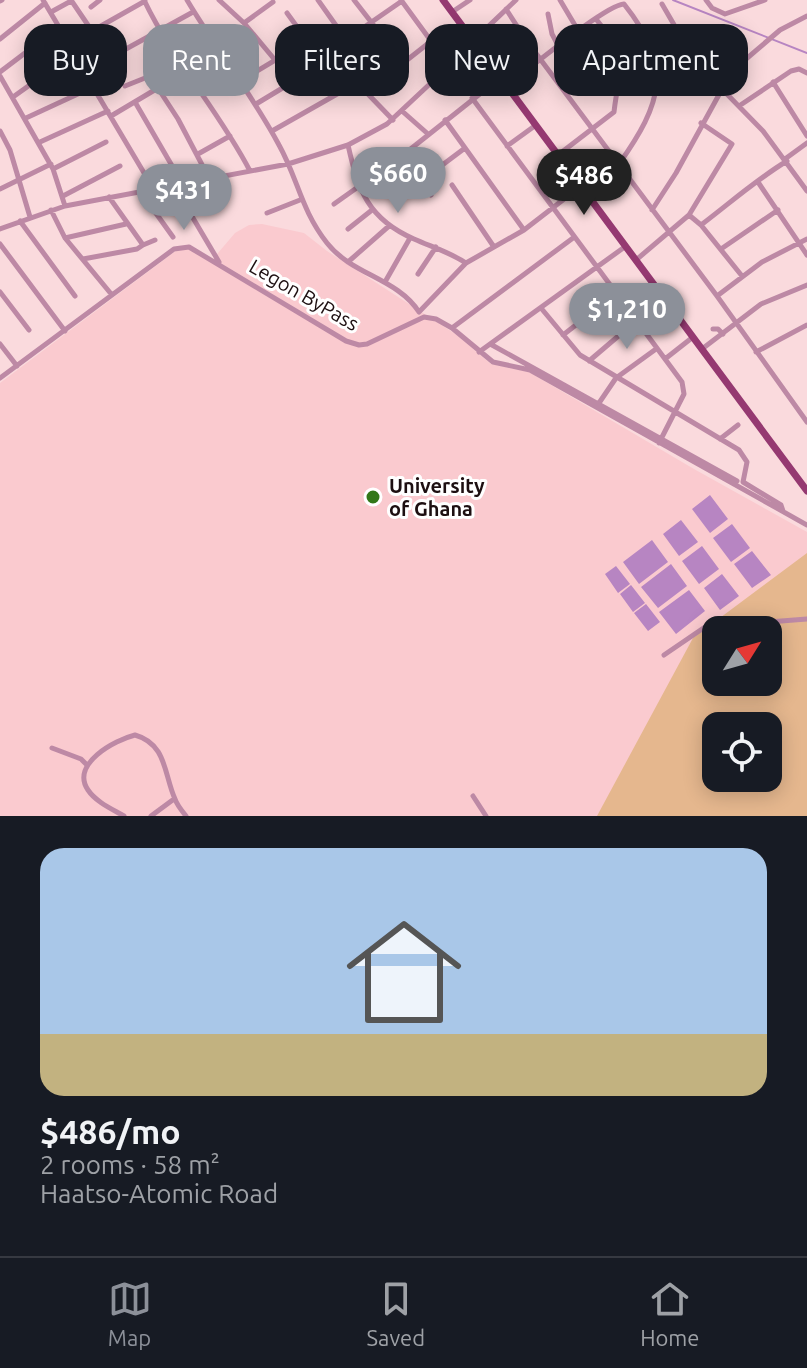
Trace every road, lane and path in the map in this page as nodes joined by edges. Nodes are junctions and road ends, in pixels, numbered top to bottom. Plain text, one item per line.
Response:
1 (71, 0) edge
2 (100, 0) edge
3 (187, 0) edge
4 (219, 0) edge
5 (318, 0) edge
6 (354, 0) edge
7 (402, 0) edge
8 (443, 0) edge
9 (470, 0) edge
10 (516, 0) edge
11 (560, 0) edge
12 (706, 0) edge
13 (765, 0) edge
14 (144, 1) edge
15 (44, 2) edge
16 (273, 2) dead end
17 (228, 3) edge
18 (662, 4) dead end
19 (91, 7) dead end
20 (506, 9) junction
21 (51, 12) junction
22 (193, 12) junction
23 (452, 12) junction
24 (287, 13) dead end
25 (548, 14) dead end
26 (807, 16) edge
27 (596, 19) junction
28 (244, 23) junction
29 (370, 23) joint
30 (56, 24) edge
31 (156, 24) edge
32 (172, 24) edge
33 (202, 24) edge
34 (295, 24) edge
35 (336, 24) edge
36 (460, 24) edge
37 (493, 24) edge
38 (574, 24) edge
39 (589, 24) edge
40 (638, 24) edge
41 (674, 24) edge
42 (425, 34) edge
43 (554, 38) edge
44 (0, 39) edge
45 (425, 46) edge
46 (554, 51) edge
47 (24, 55) edge
48 (748, 57) edge
49 (409, 58) edge
50 (275, 60) joint
51 (542, 60) junction
52 (538, 63) edge
53 (259, 70) edge
54 (807, 73) edge
55 (0, 74) edge
56 (773, 82) junction
57 (425, 88) edge
58 (24, 89) edge
59 (275, 93) edge
60 (145, 96) edge
61 (163, 96) edge
62 (203, 96) edge
63 (251, 96) edge
64 (327, 96) edge
65 (370, 96) edge
66 (475, 96) edge
67 (514, 96) edge
68 (655, 96) edge
69 (716, 96) edge
70 (729, 96) edge
71 (13, 97) junction
72 (472, 98) junction
73 (135, 102) junction
74 (256, 104) junction
75 (739, 106) junction
76 (402, 111) junction
77 (109, 114) junction
78 (26, 118) junction
79 (393, 120) junction
80 (445, 120) junction
81 (701, 123) junction
82 (536, 125) junction
83 (592, 129) junction
84 (0, 131) edge
85 (272, 131) junction
86 (428, 134) junction
87 (230, 136) junction
88 (807, 136) edge
89 (40, 142) junction
90 (106, 142) dead end
91 (807, 143) edge
92 (348, 145) junction
93 (507, 146) junction
94 (465, 148) junction
95 (198, 154) junction
96 (403, 155) junction
97 (558, 155) junction
98 (786, 160) junction
99 (288, 164) junction
100 (619, 164) junction
101 (52, 166) junction
102 (120, 166) dead end
103 (250, 171) junction
104 (209, 178) junction
105 (20, 180) junction
106 (421, 181) junction
107 (758, 182) junction
108 (182, 183) junction
109 (170, 185) junction
110 (452, 185) dead end
111 (357, 186) junction
112 (581, 186) junction
113 (153, 188) junction
114 (806, 188) edge
115 (0, 189) edge
116 (140, 191) junction
117 (431, 195) dead end
118 (63, 196) junction
119 (109, 197) junction
120 (300, 200) junction
121 (334, 204) dead end
122 (65, 206) junction
123 (552, 208) junction
124 (51, 210) junction
125 (372, 210) junction
126 (652, 210) junction
127 (778, 210) junction
128 (267, 213) dead end
129 (689, 215) junction
130 (30, 217) junction
131 (20, 221) junction
132 (127, 224) junction
133 (701, 225) junction
134 (389, 226) junction
135 (0, 229) edge
136 (348, 229) dead end
137 (524, 230) junction
138 (671, 234) junction
139 (173, 237) dead end
140 (65, 238) junction
141 (410, 238) junction
142 (573, 238) junction
143 (155, 240) dead end
144 (804, 241) edge
145 (0, 244) edge
146 (143, 245) junction
147 (626, 246) junction
148 (436, 247) junction
149 (494, 247) junction
150 (721, 249) junction
151 (807, 255) edge
152 (83, 259) junction
153 (636, 260) junction
154 (348, 262) junction
155 (466, 263) junction
156 (220, 264) junction
157 (596, 267) junction
158 (418, 274) dead end
159 (742, 276) junction
160 (385, 283) junction
161 (807, 285) edge
162 (0, 292) edge
163 (616, 294) junction
164 (112, 295) junction
165 (75, 296) dead end
166 (717, 296) junction
167 (541, 308) junction
168 (418, 315) junction
169 (636, 321) junction
170 (737, 323) junction
171 (807, 325) edge
172 (452, 328) junction
173 (713, 329) dead end
174 (29, 330) dead end
175 (65, 331) junction
176 (723, 334) junction
177 (563, 335) junction
178 (693, 337) junction
179 (0, 344) edge
180 (492, 345) junction
181 (656, 349) junction
182 (702, 349) junction
183 (479, 352) junction
184 (756, 352) junction
185 (665, 359) junction
186 (589, 361) junction
187 (17, 366) junction
188 (0, 378) edge
189 (616, 378) junction
190 (598, 405) junction
191 (676, 412) junction
192 (807, 422) edge
193 (738, 425) dead end
194 (720, 439) junction
195 (660, 440) junction
196 (737, 481) dead end
197 (807, 491) edge
198 (783, 512) junction
199 (807, 525) edge
200 (807, 619) edge
201 (664, 655) dead end
202 (52, 748) dead end
203 (87, 765) junction
204 (473, 796) dead end
205 (174, 799) junction
206 (124, 816) edge
207 (151, 816) edge
208 (186, 816) edge
209 (486, 816) edge

1 - 14 street
1 - 21 street
2 - 19 street
3 - 22 street
4 - 17 street
5 - 35 street
6 - 29 street
7 - 29 street
7 - 42 street
8 - 23 main road
9 - 23 street
10 - 20 street
11 - 38 street
12 - 13 street
14 - 31 street
15 - 21 street
15 - 44 street
16 - 28 street
17 - 28 street
18 - 41 street
20 - 37 street
20 - 51 street
21 - 30 street
22 - 32 street
22 - 33 street
23 - 36 main road
24 - 34 street
25 - 43 street
26 - 48 street
27 - 39 street
27 - 40 street
27 - 83 street
28 - 50 street
45 - 49 street
46 - 51 street
47 - 55 street
50 - 53 street
51 - 52 street
51 - 83 street
54 - 56 street
55 - 71 street
56 - 75 street
56 - 88 street
57 - 76 street
58 - 71 street
59 - 74 street
60 - 73 street
61 - 95 street
62 - 87 street
63 - 74 street
64 - 85 street
65 - 79 street
66 - 72 street
67 - 82 main road
68 - 100 street
69 - 81 street
70 - 75 street
71 - 78 street
72 - 80 street
72 - 93 street
73 - 77 street
73 - 108 street
74 - 85 street
75 - 98 street
76 - 79 street
76 - 86 street
77 - 78 street
77 - 89 street
77 - 113 street
78 - 89 street
79 - 92 street
80 - 86 street
80 - 94 street
81 - 126 street
81 - 129 street
82 - 93 street
82 - 97 main road
83 - 97 street
83 - 100 street
84 - 105 street
85 - 99 street
86 - 96 street
87 - 95 street
87 - 103 street
89 - 101 street
90 - 101 street
91 - 98 street
92 - 99 street
92 - 111 street
93 - 123 street
94 - 106 street
94 - 137 street
95 - 104 street
96 - 106 street
96 - 111 street
97 - 112 main road
98 - 107 street
98 - 114 street
99 - 103 street
99 - 120 street
100 - 126 street
101 - 105 street
101 - 118 street
102 - 118 street
103 - 104 street
104 - 108 street
105 - 115 street
105 - 130 street
106 - 117 street
107 - 127 street
107 - 133 street
108 - 109 street
109 - 113 street
109 - 156 street
110 - 149 street
111 - 121 street
111 - 125 street
112 - 123 street
112 - 147 main road
113 - 116 street
116 - 119 street
116 - 139 street
118 - 122 street
119 - 122 street
119 - 132 street
120 - 128 street
120 - 154 street
122 - 124 street
123 - 137 street
123 - 142 street
124 - 130 street
124 - 140 street
125 - 134 street
125 - 136 street
126 - 138 street
127 - 144 street
127 - 150 street
129 - 133 street
129 - 138 street
130 - 131 street
131 - 135 street
131 - 165 street
132 - 140 street
132 - 146 street
133 - 150 street
134 - 141 street
134 - 154 street
137 - 149 street
138 - 153 street
138 - 166 street
140 - 152 street
141 - 148 street
141 - 160 street
142 - 157 street
142 - 172 street
143 - 146 street
144 - 151 street
144 - 159 street
145 - 175 street
146 - 152 street
147 - 153 main road
147 - 157 street
148 - 155 street
148 - 158 street
149 - 155 street
150 - 159 street
152 - 164 street
153 - 178 main road
154 - 160 street
155 - 168 street
156 - 164 street, Legon ByPass
156 - 168 street, Legon ByPass
157 - 163 street
157 - 167 street
159 - 166 street
160 - 168 street
161 - 170 street
162 - 174 street
163 - 169 street
163 - 177 street
164 - 175 street, Legon ByPass
166 - 170 street
167 - 177 street
167 - 180 street
168 - 172 street
169 - 181 street
169 - 186 street
170 - 176 street
170 - 184 street
171 - 184 street
172 - 183 street
173 - 176 street
175 - 187 street, Legon ByPass
176 - 182 street
177 - 186 street
178 - 182 main road
178 - 185 street
179 - 187 street
180 - 183 street
180 - 190 street
181 - 185 street
181 - 189 street
182 - 197 main road
183 - 190 street
184 - 192 street
185 - 191 street
186 - 189 street
187 - 188 street, Legon ByPass
189 - 190 street
189 - 191 street
190 - 195 street
191 - 194 street
191 - 195 street
193 - 194 street
194 - 198 street
195 - 196 street
195 - 198 street
198 - 199 street
200 - 201 street
202 - 203 street
203 - 205 street
203 - 206 street
204 - 209 street
205 - 207 street
205 - 208 street

